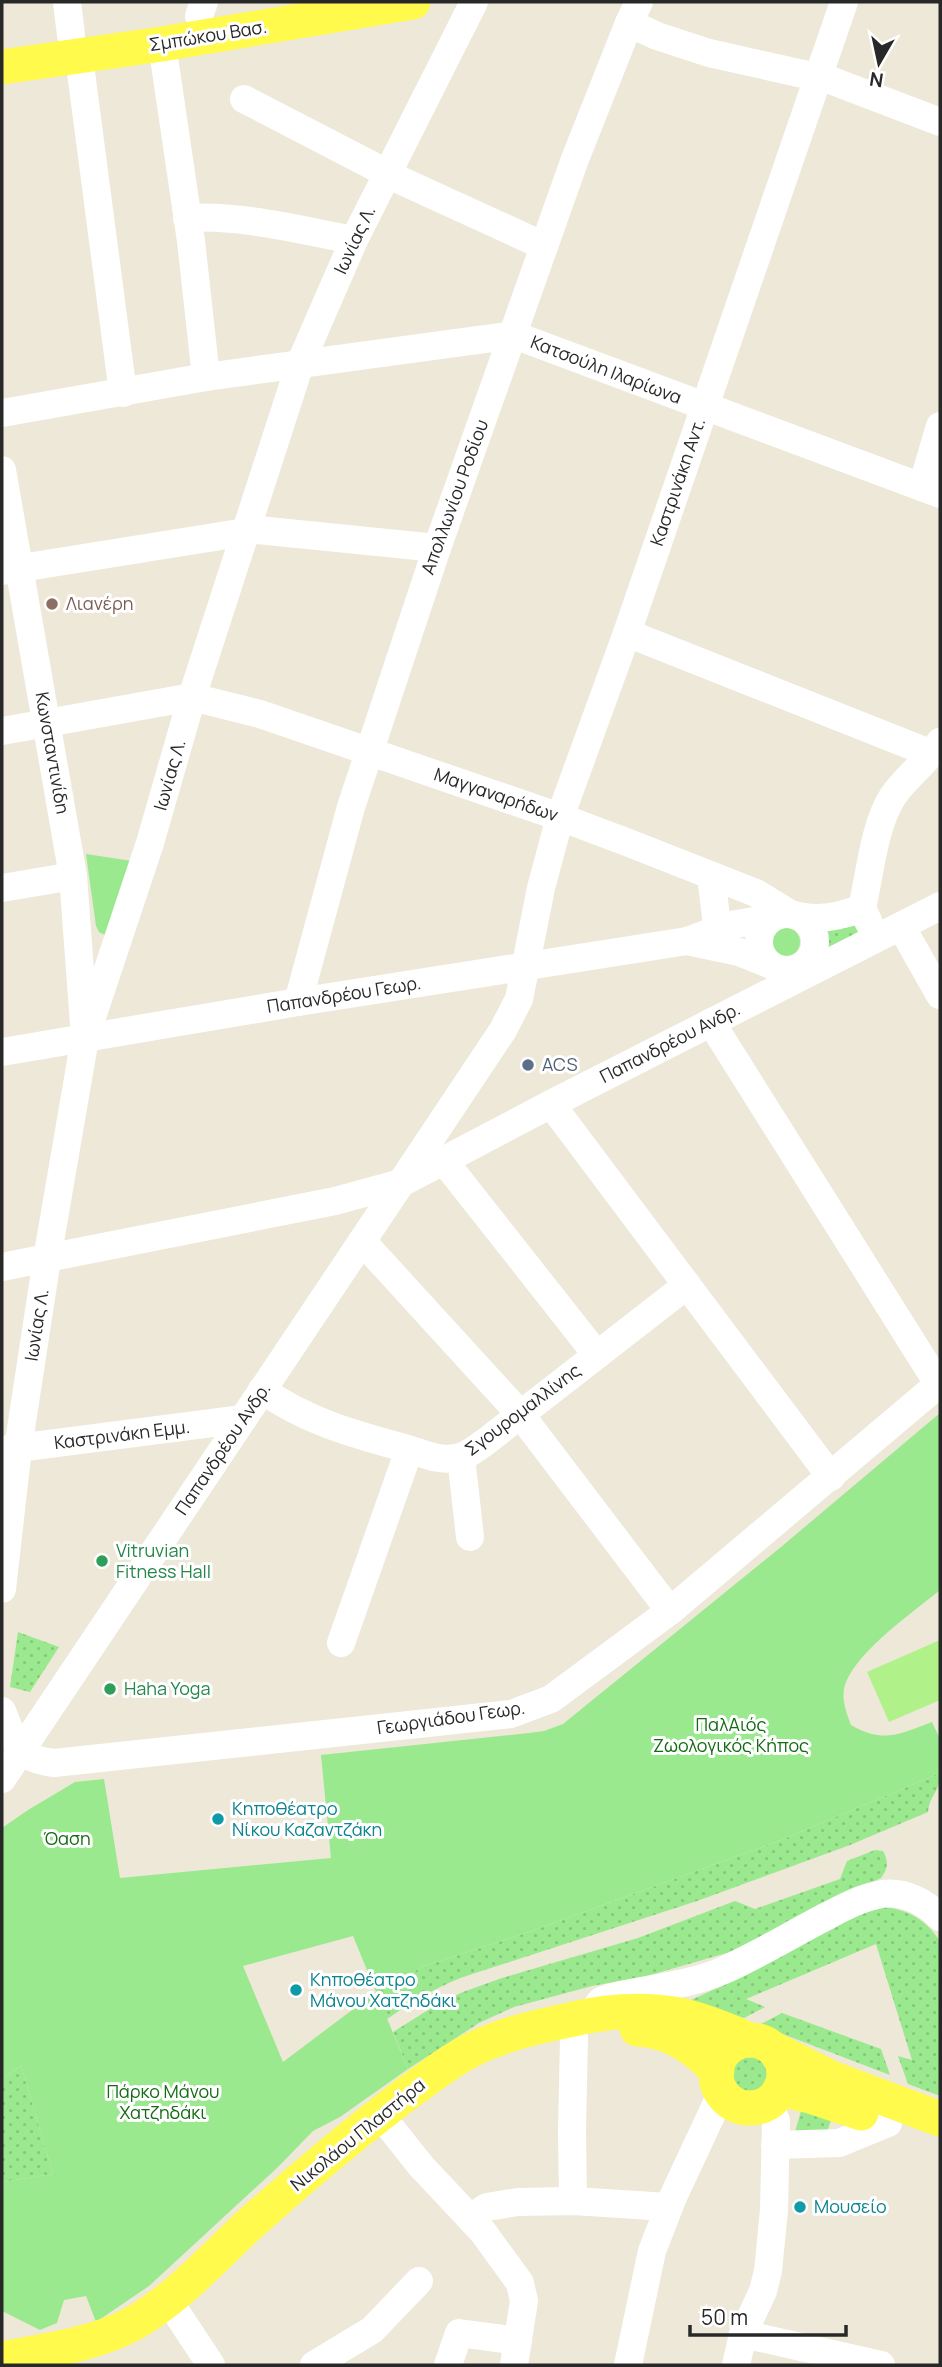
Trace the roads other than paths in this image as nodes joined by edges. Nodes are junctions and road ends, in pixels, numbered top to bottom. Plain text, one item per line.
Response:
1 (283, 2) edge
2 (413, 2) edge
3 (474, 2) edge
4 (844, 2) edge
5 (202, 9) edge
6 (634, 13) edge
7 (72, 31) edge
8 (162, 44) junction
9 (2, 47) edge
10 (2, 67) edge
11 (819, 77) junction
12 (244, 99) dead end
13 (940, 122) edge
14 (387, 173) junction
15 (187, 218) junction
16 (354, 240) junction
17 (544, 246) junction
18 (514, 335) junction
19 (300, 364) junction
20 (206, 377) junction
21 (123, 393) junction
22 (704, 407) junction
23 (2, 413) edge
24 (940, 426) edge
25 (2, 470) edge
26 (931, 490) edge
27 (246, 531) junction
28 (437, 548) junction
29 (10, 570) edge
30 (627, 633) junction
31 (192, 697) junction
32 (48, 723) junction
33 (2, 731) edge
34 (936, 748) edge
35 (369, 751) junction
36 (560, 817) junction
37 (73, 876) junction
38 (711, 876) junction
39 (2, 888) edge
40 (940, 906) edge
41 (787, 916) junction
42 (869, 922) junction
43 (901, 926) junction
44 (720, 928) junction
45 (687, 941) junction
46 (527, 966) junction
47 (793, 968) junction
48 (940, 995) edge
49 (298, 1002) junction
50 (711, 1022) junction
51 (85, 1038) junction
52 (2, 1052) edge
53 (551, 1104) junction
54 (444, 1161) junction
55 (401, 1183) junction
56 (362, 1241) junction
57 (47, 1259) junction
58 (2, 1267) edge
59 (687, 1285) junction
60 (597, 1355) junction
61 (939, 1384) edge
62 (262, 1390) junction
63 (520, 1414) junction
64 (243, 1419) junction
65 (10, 1449) edge
66 (409, 1450) junction
67 (461, 1457) junction
68 (831, 1477) junction
69 (470, 1537) dead end
70 (2, 1589) edge
71 (670, 1611) junction
72 (341, 1643) dead end
73 (2, 1711) edge
74 (11, 1755) edge
75 (2, 1779) edge
76 (940, 1917) edge
77 (583, 2026) junction
78 (762, 2045) junction
79 (720, 2082) junction
80 (773, 2097) junction
81 (940, 2119) edge
82 (888, 2123) junction
83 (390, 2127) junction
84 (940, 2141) edge
85 (775, 2145) junction
86 (573, 2202) junction
87 (668, 2207) junction
88 (470, 2218) junction
89 (419, 2281) dead end
90 (178, 2315) junction
91 (743, 2334) junction
92 (516, 2353) edge
93 (2, 2359) edge
94 (73, 2364) edge
95 (211, 2365) edge
96 (314, 2365) edge
97 (448, 2365) edge
98 (628, 2365) edge
99 (736, 2365) edge
100 (881, 2365) edge

1 - 5 main road, Σμπώκου Βασ.
2 - 8 main road, Σμπώκου Βασ.
3 - 14 street, Ιωνίας Λ.
4 - 11 street, Καστρινάκη Αντ.
5 - 7 main road, Σμπώκου Βασ.
6 - 11 street
6 - 17 street, Απολλωνίου Ροδίου
7 - 8 main road, Σμπώκου Βασ.
7 - 9 main road, Σμπώκου Βασ.
7 - 10 main road, Σμπώκου Βασ.
7 - 21 street
8 - 15 street
11 - 13 street
11 - 22 street, Καστρινάκη Αντ.
12 - 14 street
14 - 16 street, Ιωνίας Λ.
14 - 17 street
15 - 16 street
15 - 20 street
16 - 19 street, Ιωνίας Λ.
17 - 18 street, Απολλωνίου Ροδίου
18 - 19 street, Κατσούλη Ιλαρίωνα
18 - 22 street, Κατσούλη Ιλαρίωνα
18 - 28 street, Απολλωνίου Ροδίου
19 - 20 street, Κατσούλη Ιλαρίωνα
19 - 27 street, Ιωνίας Λ.
20 - 21 street, Κατσούλη Ιλαρίωνα
21 - 23 street, Κατσούλη Ιλαρίωνα
22 - 26 street, Κατσούλη Ιλαρίωνα
22 - 30 street, Καστρινάκη Αντ.
24 - 26 street
25 - 29 street, Κωνσταντινίδη
27 - 28 street
27 - 29 street
27 - 31 street, Ιωνίας Λ.
28 - 35 street, Απολλωνίου Ροδίου
29 - 32 street, Κωνσταντινίδη
30 - 34 street
30 - 36 street, Καστρινάκη Αντ.
31 - 32 street
31 - 35 street, Μαγγαναρήδων
31 - 51 street, Ιωνίας Λ.
32 - 33 street
32 - 37 street, Κωνσταντινίδη
34 - 42 street
35 - 36 street, Μαγγαναρήδων
35 - 49 street, Απολλωνίου Ροδίου
36 - 38 street, Μαγγαναρήδων
36 - 46 street, Καστρινάκη Αντ.
37 - 39 street
37 - 51 street, Κωνσταντινίδη
38 - 41 street, Μαγγαναρήδων
38 - 44 street
40 - 43 street, Παπανδρέου Ανδρ.
41 - 42 street
41 - 44 street
41 - 47 street
41 - 47 street
42 - 43 street, Παπανδρέου Ανδρ.
42 - 47 street, Παπανδρέου Ανδρ.
43 - 48 street
44 - 45 street
45 - 46 street, Παπανδρέου Γεωρ.
45 - 47 street
46 - 49 street, Παπανδρέου Γεωρ.
46 - 55 street, Παπανδρέου Ανδρ.
47 - 50 street, Παπανδρέου Ανδρ.
49 - 51 street, Παπανδρέου Γεωρ.
50 - 53 street, Παπανδρέου Ανδρ.
50 - 61 street
51 - 52 street, Παπανδρέου Γεωρ.
51 - 57 street, Ιωνίας Λ.
53 - 54 street, Παπανδρέου Ανδρ.
53 - 59 street
54 - 55 street, Παπανδρέου Ανδρ.
54 - 60 street
55 - 56 street, Παπανδρέου Ανδρ.
55 - 57 street
56 - 62 street, Παπανδρέου Ανδρ.
56 - 63 street
57 - 58 street
57 - 65 street, Ιωνίας Λ.
59 - 60 street, Σγουρομαλλίνης
59 - 68 street
60 - 63 street, Σγουρομαλλίνης
61 - 68 street, Γεωργιάδου Γεωρ.
62 - 64 street, Παπανδρέου Ανδρ.
62 - 66 street, Σγουρομαλλίνης
63 - 67 street, Σγουρομαλλίνης
63 - 71 street
64 - 65 street, Καστρινάκη Εμμ.
64 - 74 street, Παπανδρέου Ανδρ.
65 - 70 street, Ιωνίας Λ.
66 - 67 street, Σγουρομαλλίνης
66 - 72 street
67 - 69 street
68 - 71 street, Γεωργιάδου Γεωρ.
71 - 74 street, Γεωργιάδου Γεωρ.
73 - 74 street
74 - 75 street, Παπανδρέου Ανδρ.
76 - 77 street
77 - 78 main road, Νικολάου Πλαστήρα
77 - 79 main road, Νικολάου Πλαστήρα
77 - 83 main road, Νικολάου Πλαστήρα
77 - 86 street
77 - 93 main road, Νικολάου Πλαστήρα
78 - 79 main road
78 - 80 main road
78 - 81 main road, Νικολάου Πλαστήρα
79 - 80 main road
79 - 87 street
80 - 82 main road
80 - 85 street
82 - 84 main road
82 - 85 street
83 - 88 street
83 - 90 main road, Νικολάου Πλαστήρα
85 - 91 street
86 - 87 street
86 - 88 street
87 - 98 street
88 - 92 street
89 - 96 street
90 - 94 main road, Νικολάου Πλαστήρα
90 - 95 street
91 - 99 street
91 - 100 street
92 - 97 street

